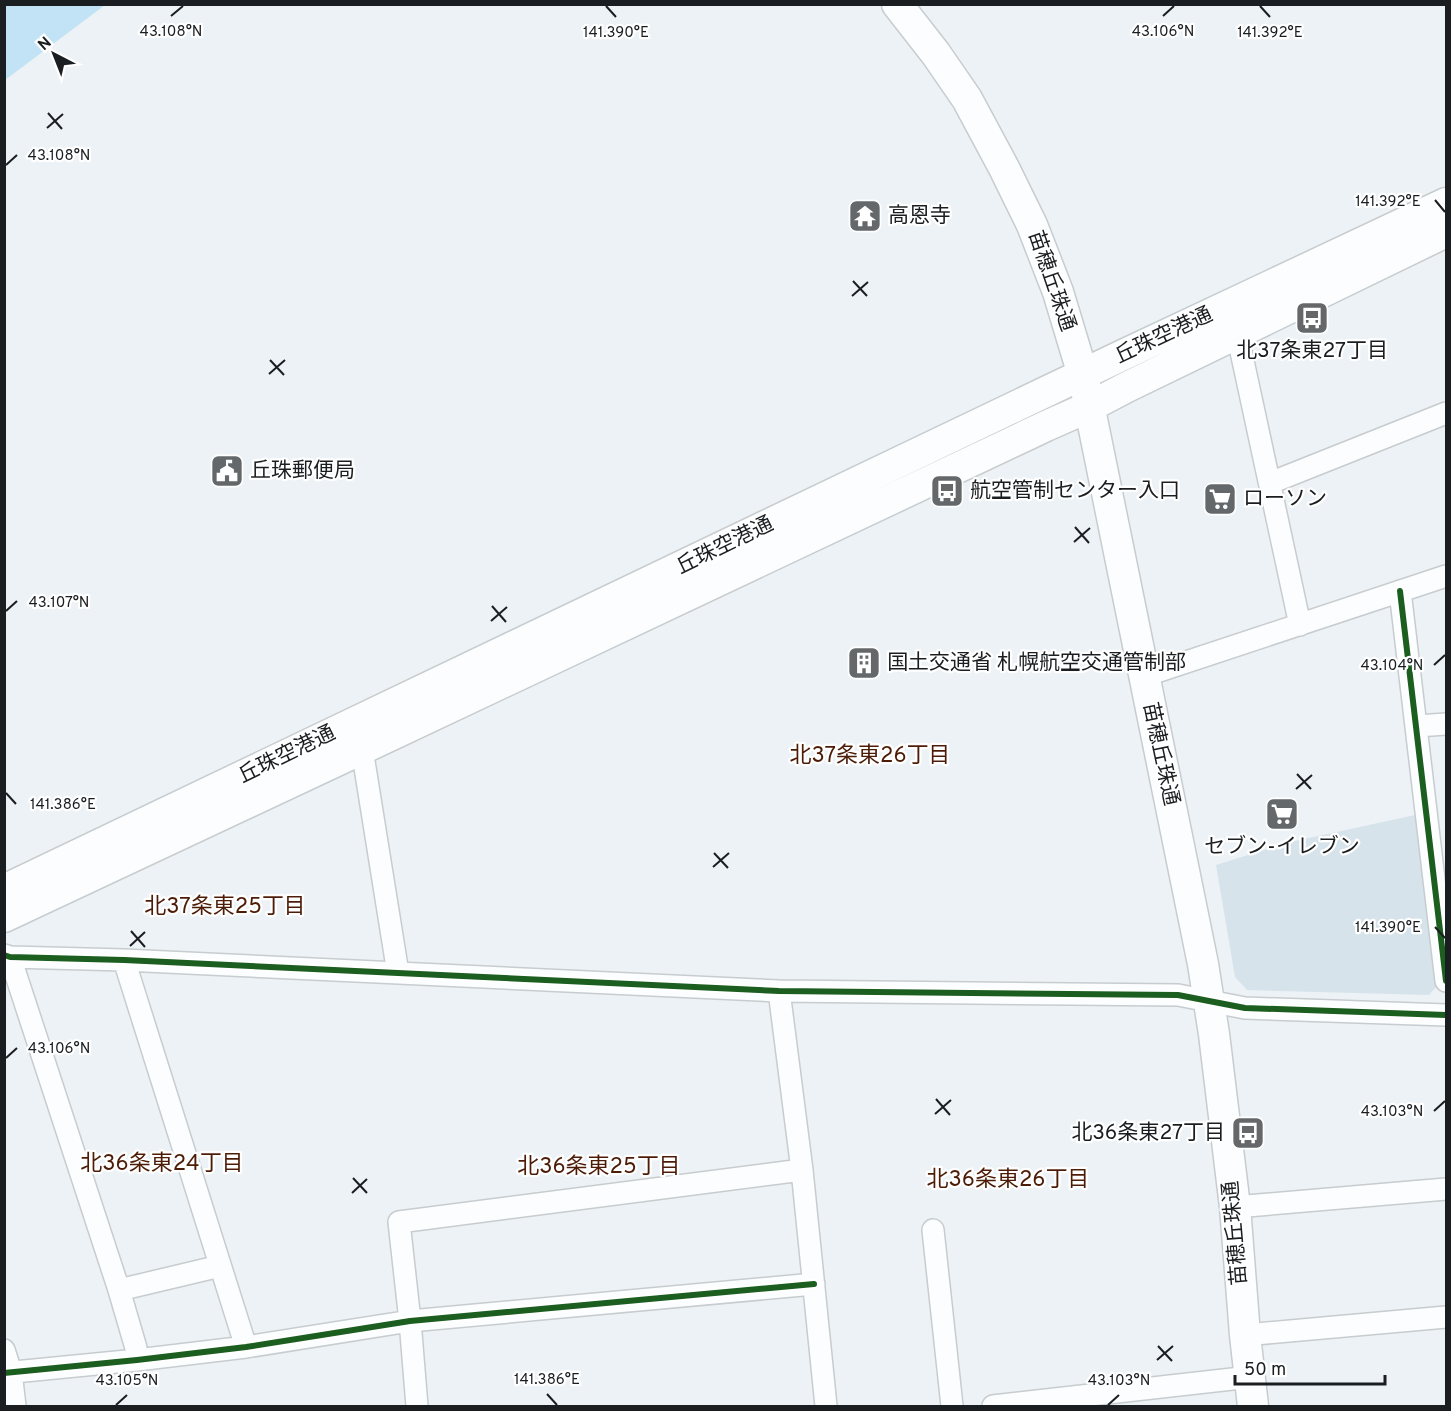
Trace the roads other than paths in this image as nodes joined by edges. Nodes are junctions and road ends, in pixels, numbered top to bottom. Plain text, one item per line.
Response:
1 (897, 4) edge
2 (1446, 203) edge
3 (1446, 231) edge
4 (1228, 305) junction
5 (1237, 333) junction
6 (1083, 375) junction
7 (1089, 407) junction
8 (1446, 413) edge
9 (1270, 483) junction
10 (1446, 576) edge
11 (1400, 591) junction
12 (1300, 625) junction
13 (1144, 676) junction
14 (1446, 724) edge
15 (1417, 726) junction
16 (362, 749) junction
17 (1440, 868) edge
18 (4, 890) edge
19 (4, 916) edge
20 (8, 956) edge
21 (124, 960) junction
22 (398, 973) junction
23 (1446, 981) edge
24 (779, 991) junction
25 (1209, 1000) junction
26 (1446, 1015) edge
27 (802, 1170) junction
28 (1446, 1189) edge
29 (1235, 1207) junction
30 (933, 1230) dead end
31 (220, 1266) junction
32 (814, 1284) junction
33 (118, 1290) junction
34 (1446, 1317) edge
35 (410, 1321) junction
36 (1245, 1335) junction
37 (246, 1347) junction
38 (4, 1350) edge
39 (137, 1360) junction
40 (8, 1373) edge
41 (1250, 1377) junction
42 (15, 1407) edge
43 (417, 1407) edge
44 (826, 1407) edge
45 (952, 1407) edge
46 (993, 1407) edge
47 (1253, 1407) edge

1 - 6 main road, 苗穂丘珠通
2 - 4 main road, 丘珠空港通
3 - 5 main road, 丘珠空港通
4 - 5 street
4 - 6 main road, 丘珠空港通
5 - 7 main road, 丘珠空港通
5 - 9 street
6 - 7 main road, 苗穂丘珠通
6 - 18 main road, 丘珠空港通
7 - 13 main road, 苗穂丘珠通
7 - 16 main road, 丘珠空港通
8 - 9 street
9 - 12 street
10 - 11 street
11 - 12 street
11 - 15 street
12 - 13 street
13 - 25 main road, 苗穂丘珠通
14 - 15 street
15 - 17 street
16 - 19 main road, 丘珠空港通
16 - 22 street
17 - 23 street
20 - 21 street
20 - 33 street
21 - 22 street
21 - 31 street
22 - 24 street
24 - 25 street
24 - 27 street
25 - 26 street
25 - 29 main road, 苗穂丘珠通
27 - 32 street
27 - 35 street
28 - 29 street
29 - 36 main road, 苗穂丘珠通
30 - 45 street
31 - 33 street
31 - 37 street
32 - 35 street
32 - 44 street
33 - 39 street
34 - 36 street
35 - 37 street
35 - 43 street
36 - 41 main road, 苗穂丘珠通
37 - 39 street
38 - 40 street
39 - 40 street
40 - 42 street
41 - 46 street
41 - 47 main road, 苗穂丘珠通

